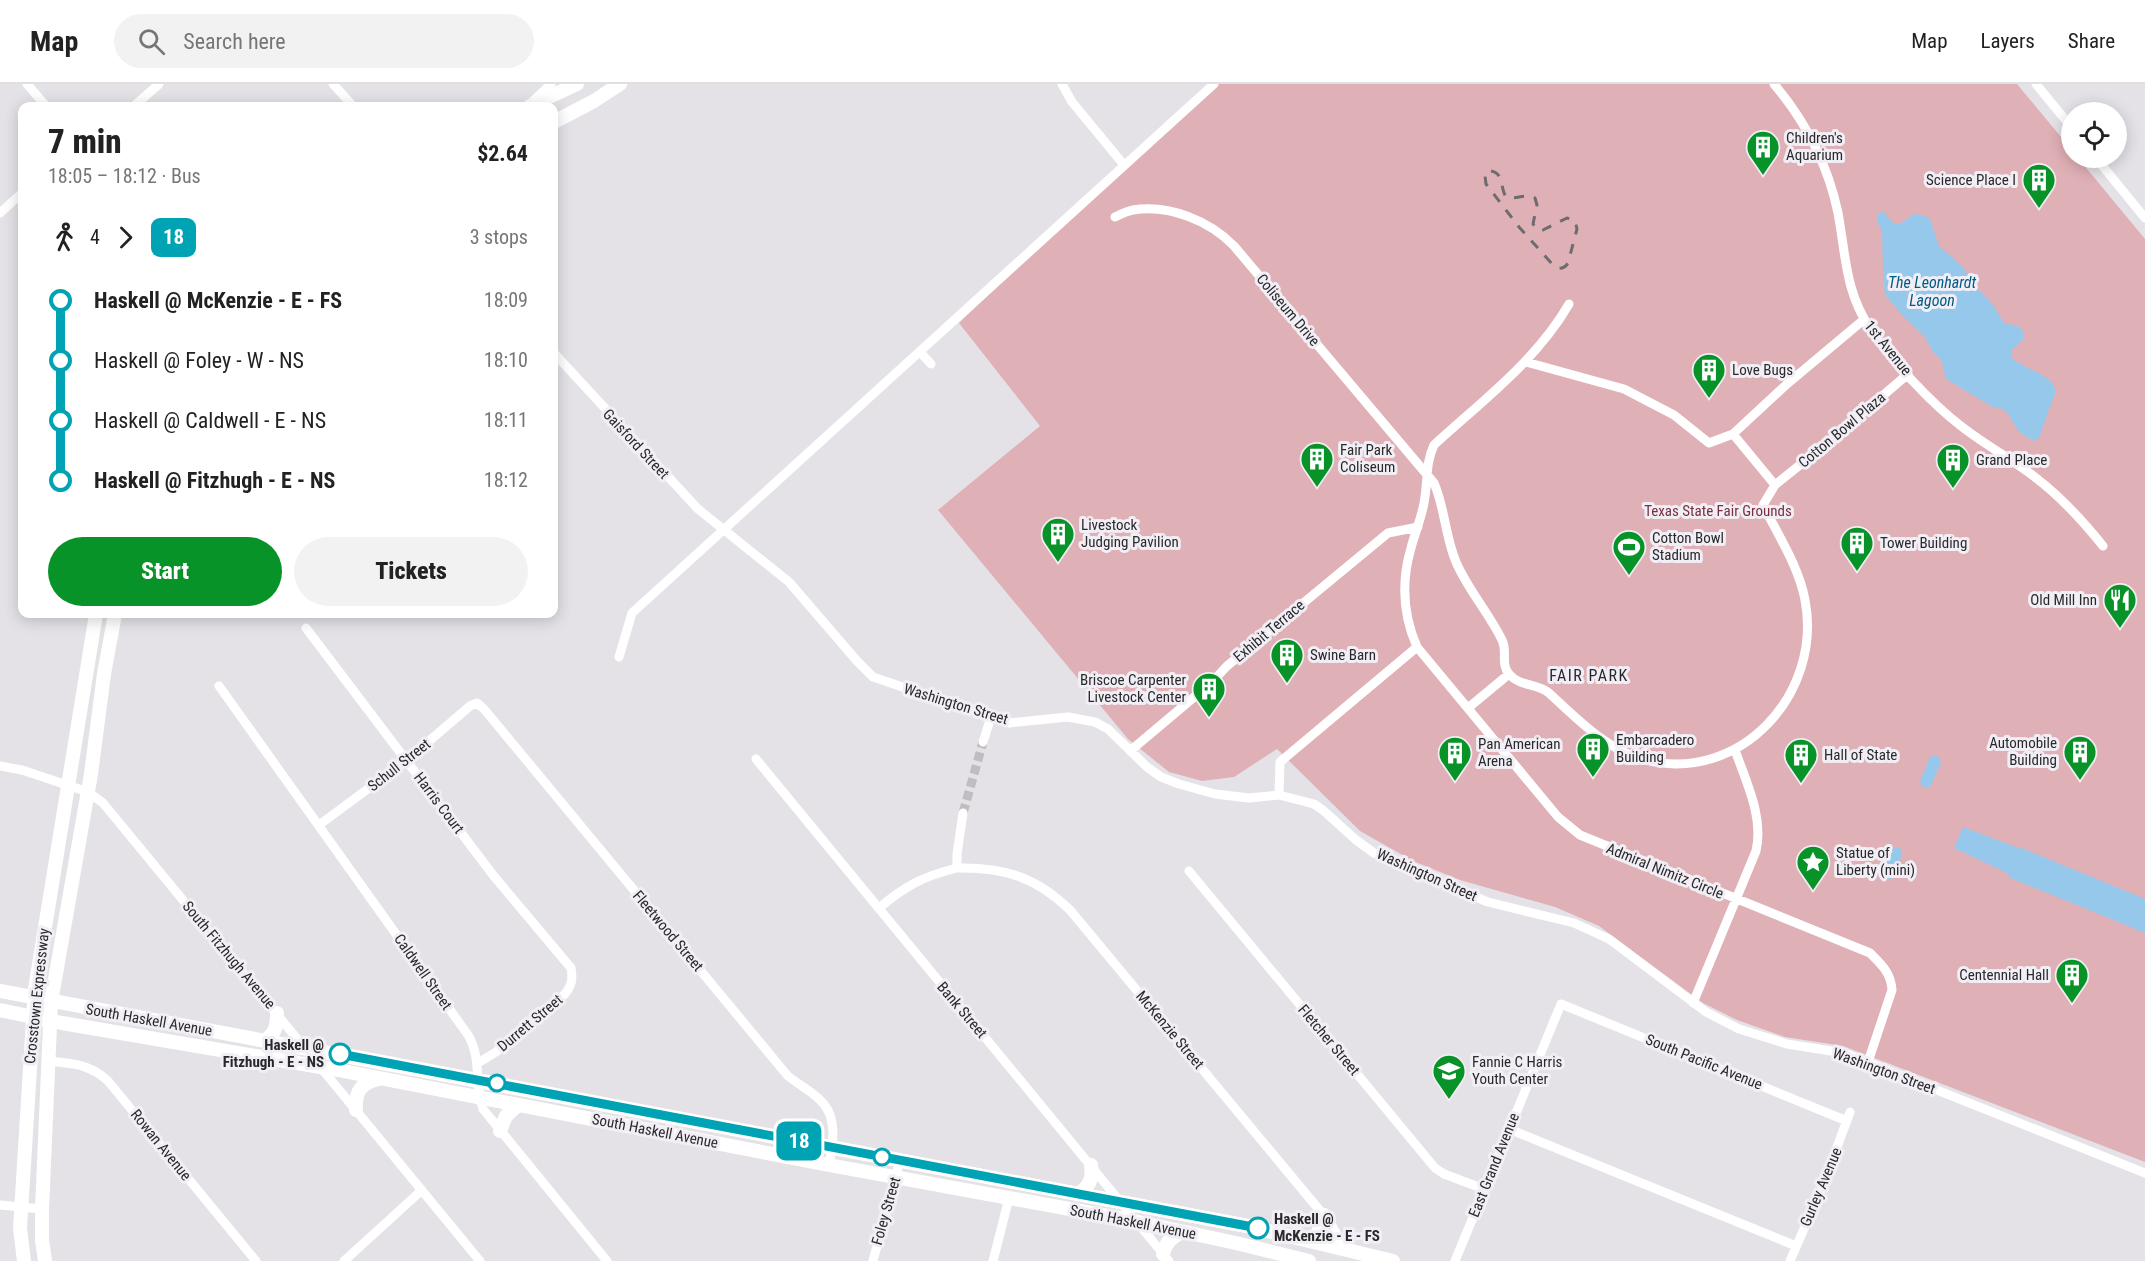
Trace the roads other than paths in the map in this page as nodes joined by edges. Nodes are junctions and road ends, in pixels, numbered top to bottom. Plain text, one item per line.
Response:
1 (27, 84) edge
2 (159, 84) edge
3 (551, 84) edge
4 (577, 84) edge
5 (620, 84) edge
6 (1062, 84) edge
7 (1214, 84) edge
8 (1774, 84) edge
9 (2036, 84) edge
10 (339, 86) edge
11 (43, 102) edge
12 (139, 102) edge
13 (350, 102) edge
14 (532, 102) edge
15 (537, 102) edge
16 (2061, 115) edge
17 (558, 120) edge
18 (1124, 165) junction
19 (2104, 168) edge
20 (18, 197) edge
21 (0, 213) edge
22 (1115, 217) dead end
23 (2145, 218) edge
24 (1569, 304) dead end
25 (1861, 322) dead end
26 (921, 352) junction
27 (558, 357) edge
28 (1526, 362) junction
29 (931, 364) dead end
30 (1908, 374) junction
31 (1733, 434) junction
32 (1426, 472) junction
33 (1775, 485) junction
34 (1418, 527) junction
35 (724, 529) junction
36 (2103, 546) dead end
37 (95, 618) edge
38 (114, 618) edge
39 (306, 628) dead end
40 (1417, 647) junction
41 (619, 657) dead end
42 (1509, 674) junction
43 (219, 687) dead end
44 (477, 704) joint
45 (1468, 708) junction
46 (991, 717) junction
47 (983, 742) tunnel mouth
48 (1735, 750) junction
49 (1130, 751) junction
50 (756, 759) dead end
51 (407, 760) junction
52 (0, 765) edge
53 (68, 786) junction
54 (88, 792) junction
55 (1279, 795) junction
56 (963, 813) tunnel mouth
57 (319, 825) junction
58 (957, 868) junction
59 (1188, 872) dead end
60 (1735, 899) junction
61 (879, 908) junction
62 (573, 977) joint
63 (0, 991) edge
64 (34, 998) junction
65 (51, 1002) junction
66 (1693, 1003) junction
67 (1561, 1004) joint
68 (0, 1010) edge
69 (277, 1013) junction
70 (33, 1017) junction
71 (49, 1020) junction
72 (264, 1041) junction
73 (307, 1048) junction
74 (47, 1061) junction
75 (1868, 1062) junction
76 (478, 1063) junction
77 (323, 1068) junction
78 (379, 1078) junction
79 (477, 1080) junction
80 (478, 1097) junction
81 (518, 1105) junction
82 (356, 1110) junction
83 (1848, 1117) joint
84 (1509, 1129) junction
85 (500, 1131) junction
86 (832, 1147) junction
87 (900, 1160) junction
88 (829, 1165) junction
89 (1091, 1165) junction
90 (2145, 1173) edge
91 (896, 1178) junction
92 (1484, 1189) junction
93 (422, 1190) junction
94 (1079, 1194) junction
95 (1009, 1198) junction
96 (1121, 1202) junction
97 (0, 1205) edge
98 (21, 1208) junction
99 (42, 1209) junction
100 (1324, 1215) junction
101 (1138, 1222) junction
102 (1182, 1232) junction
103 (1309, 1241) junction
104 (1796, 1246) junction
105 (1346, 1255) edge
106 (1166, 1257) edge
107 (24, 1261) edge
108 (45, 1261) edge
109 (256, 1261) edge
110 (344, 1261) edge
111 (480, 1261) edge
112 (607, 1261) edge
113 (873, 1261) edge
114 (993, 1261) edge
115 (1306, 1261) edge
116 (1393, 1261) edge
117 (1455, 1261) edge
118 (1790, 1261) edge

1 - 11 street
2 - 12 street
3 - 14 street
4 - 15 main road
5 - 17 main road
6 - 18 street
7 - 18 street
8 - 30 street, 1st Avenue
9 - 16 street
10 - 13 street
18 - 26 street
19 - 23 street
20 - 21 street
22 - 32 street, Coliseum Drive
24 - 28 street
25 - 31 street
26 - 29 street
26 - 35 street
27 - 35 street, Gaisford Street
28 - 31 street
28 - 32 street
30 - 33 street, Cotton Bowl Plaza
30 - 36 street, 1st Avenue
31 - 33 street
32 - 34 street
32 - 42 street, Coliseum Drive
33 - 48 street
34 - 40 street
34 - 49 street, Exhibit Terrace
35 - 41 street
35 - 46 street, Washington Street
37 - 53 main road
38 - 54 main road
39 - 51 street, Harris Court
40 - 45 street, Admiral Nimitz Circle
40 - 55 street
42 - 45 street
42 - 48 street
43 - 57 street, Caldwell Street
44 - 51 street, Schull Street
44 - 86 street, Fleetwood Street
45 - 60 street, Admiral Nimitz Circle
46 - 47 street
46 - 49 street, Washington Street
48 - 60 street
49 - 55 street, Washington Street
50 - 61 street, Bank Street
51 - 57 street, Schull Street
51 - 62 street, Harris Court
52 - 53 street
53 - 54 street
53 - 64 main road, Crosstown Expressway
54 - 65 main road, Crosstown Expressway
54 - 69 street, South Fitzhugh Avenue
55 - 66 street, Washington Street
56 - 58 street
57 - 76 street, Caldwell Street
58 - 61 street, McKenzie Street
58 - 100 street, McKenzie Street
59 - 92 street, Fletcher Street
60 - 66 street
60 - 75 street, Admiral Nimitz Circle
61 - 89 street, Bank Street
62 - 76 street, Durrett Street
63 - 64 main road, South Haskell Avenue
64 - 65 main road, South Haskell Avenue
64 - 70 main road, Crosstown Expressway
65 - 71 main road, Crosstown Expressway
65 - 72 main road, South Haskell Avenue
66 - 75 street, Washington Street
67 - 83 street, South Pacific Avenue
67 - 84 street, East Grand Avenue
68 - 70 main road, South Haskell Avenue
69 - 72 main road
69 - 73 street, South Fitzhugh Avenue
70 - 71 main road, South Haskell Avenue
70 - 98 main road, Crosstown Expressway
71 - 74 main road, Crosstown Expressway
71 - 77 main road, South Haskell Avenue
72 - 73 main road, South Haskell Avenue
73 - 77 street, South Fitzhugh Avenue
73 - 79 main road, South Haskell Avenue
74 - 99 main road, Crosstown Expressway
74 - 109 street, Rowan Avenue
75 - 90 street, Washington Street
76 - 79 street, Caldwell Street
77 - 78 main road, South Haskell Avenue
77 - 82 street, South Fitzhugh Avenue
78 - 80 main road, South Haskell Avenue
78 - 82 main road
79 - 80 street, Caldwell Street
79 - 86 main road, South Haskell Avenue
80 - 81 main road, South Haskell Avenue
80 - 85 street, Caldwell Street
81 - 85 main road
81 - 88 main road, South Haskell Avenue
82 - 93 street, South Fitzhugh Avenue
83 - 104 street, Gurley Avenue
84 - 92 street, East Grand Avenue
84 - 104 street
85 - 112 street, Caldwell Street
86 - 87 main road, South Haskell Avenue
86 - 88 street, Fleetwood Street
87 - 91 street, Foley Street
87 - 94 main road, South Haskell Avenue
88 - 91 main road, South Haskell Avenue
89 - 94 main road
89 - 96 street, Bank Street
91 - 95 main road, South Haskell Avenue
91 - 113 street, Foley Street
92 - 117 street, East Grand Avenue
93 - 110 street
93 - 111 street, South Fitzhugh Avenue
94 - 96 main road, South Haskell Avenue
95 - 101 main road, South Haskell Avenue
95 - 114 street
96 - 101 street, Bank Street
96 - 103 main road, South Haskell Avenue
97 - 98 street
98 - 99 street
98 - 107 main road, Crosstown Expressway
99 - 108 main road, Crosstown Expressway
100 - 103 main road
100 - 105 street, McKenzie Street
101 - 102 main road, South Haskell Avenue
101 - 106 street, Bank Street
102 - 106 main road
102 - 115 main road, South Haskell Avenue
103 - 105 main road, South Haskell Avenue
104 - 118 street, Gurley Avenue
105 - 116 main road, South Haskell Avenue

